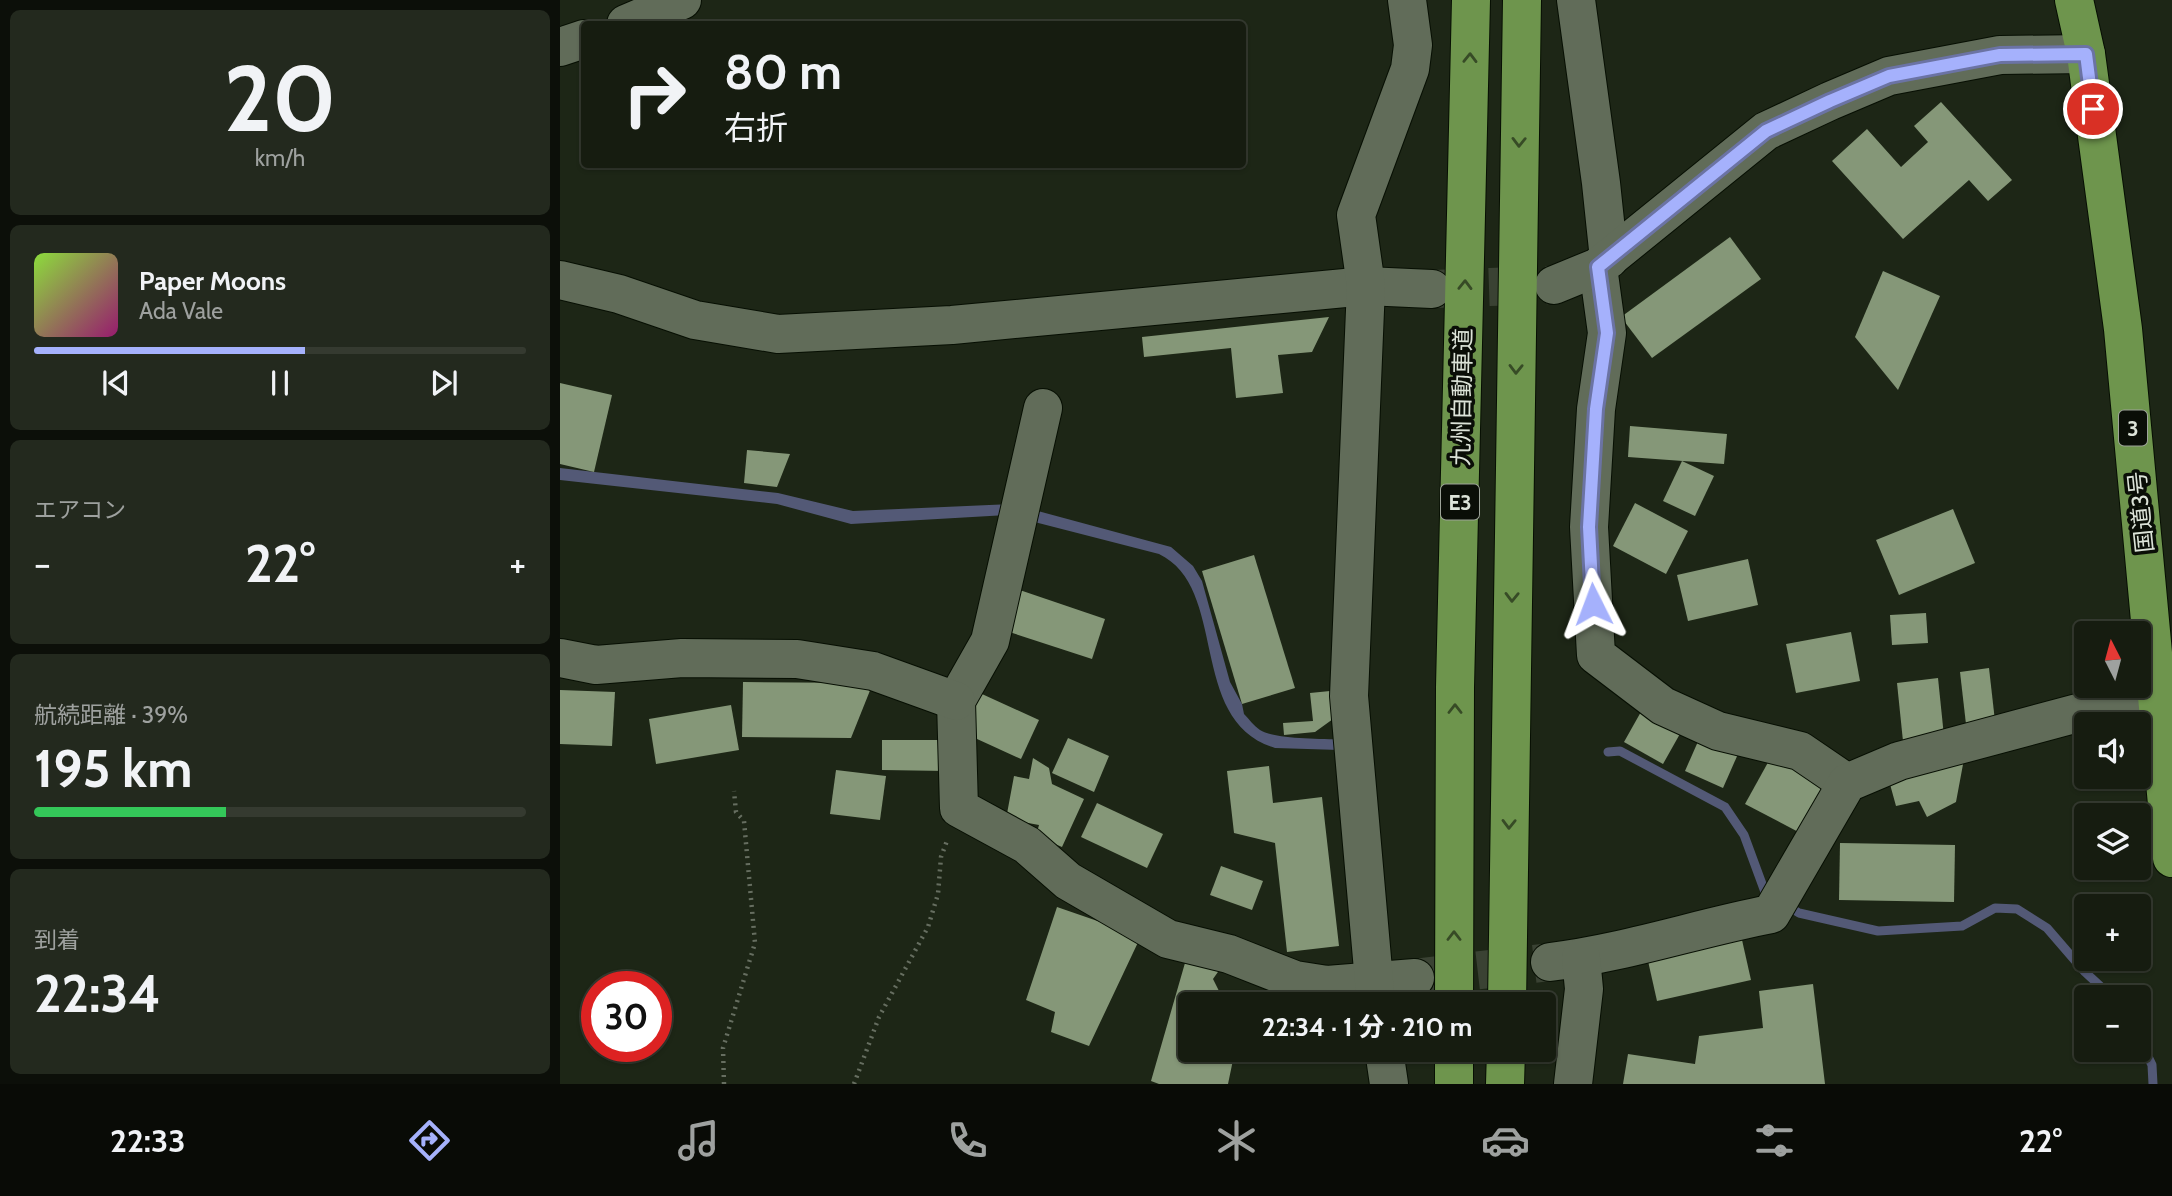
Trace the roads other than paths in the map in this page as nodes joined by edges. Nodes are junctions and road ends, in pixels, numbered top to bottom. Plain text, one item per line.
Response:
1 (682, 0) edge
2 (1407, 0) edge
3 (1471, 0) edge
4 (1522, 0) edge
5 (1576, 0) edge
6 (2074, 0) edge
7 (633, 21) edge
8 (581, 39) edge
9 (560, 47) edge
10 (2086, 54) junction
11 (1604, 263) junction
12 (560, 280) edge
13 (1554, 285) tunnel mouth
14 (1366, 286) junction
15 (1432, 289) tunnel mouth
16 (1044, 408) dead end
17 (2161, 613) edge
18 (560, 659) edge
19 (2156, 692) junction
20 (956, 701) junction
21 (1847, 783) junction
22 (2172, 858) edge
23 (1415, 978) tunnel mouth
24 (1364, 992) edge
25 (1374, 992) edge
26 (1379, 992) edge
27 (1454, 992) edge
28 (1507, 992) edge
29 (1386, 1062) edge
30 (1454, 1062) edge
31 (1506, 1062) edge
32 (1389, 1084) edge
33 (1454, 1084) edge
34 (1506, 1084) edge
35 (1573, 1084) edge

1 - 7 street
2 - 14 street
27 -> 3 highway, 九州自動車道 / E3
4 -> 28 highway, E3
5 - 11 street
6 - 10 highway, 国道3号 / 3
8 - 9 street
10 - 11 street
10 - 17 highway, 国道3号 / 3
11 - 13 street
11 - 21 street
12 - 14 street
14 - 15 street
14 - 25 street
16 - 20 street
17 - 19 highway, 国道3号 / 3
18 - 20 street
19 - 21 street
19 - 22 highway, 国道3号 / 3
20 - 24 street
21 - 35 street
23 - 26 street
29 - 32 street
30 - 33 highway
31 - 34 highway

